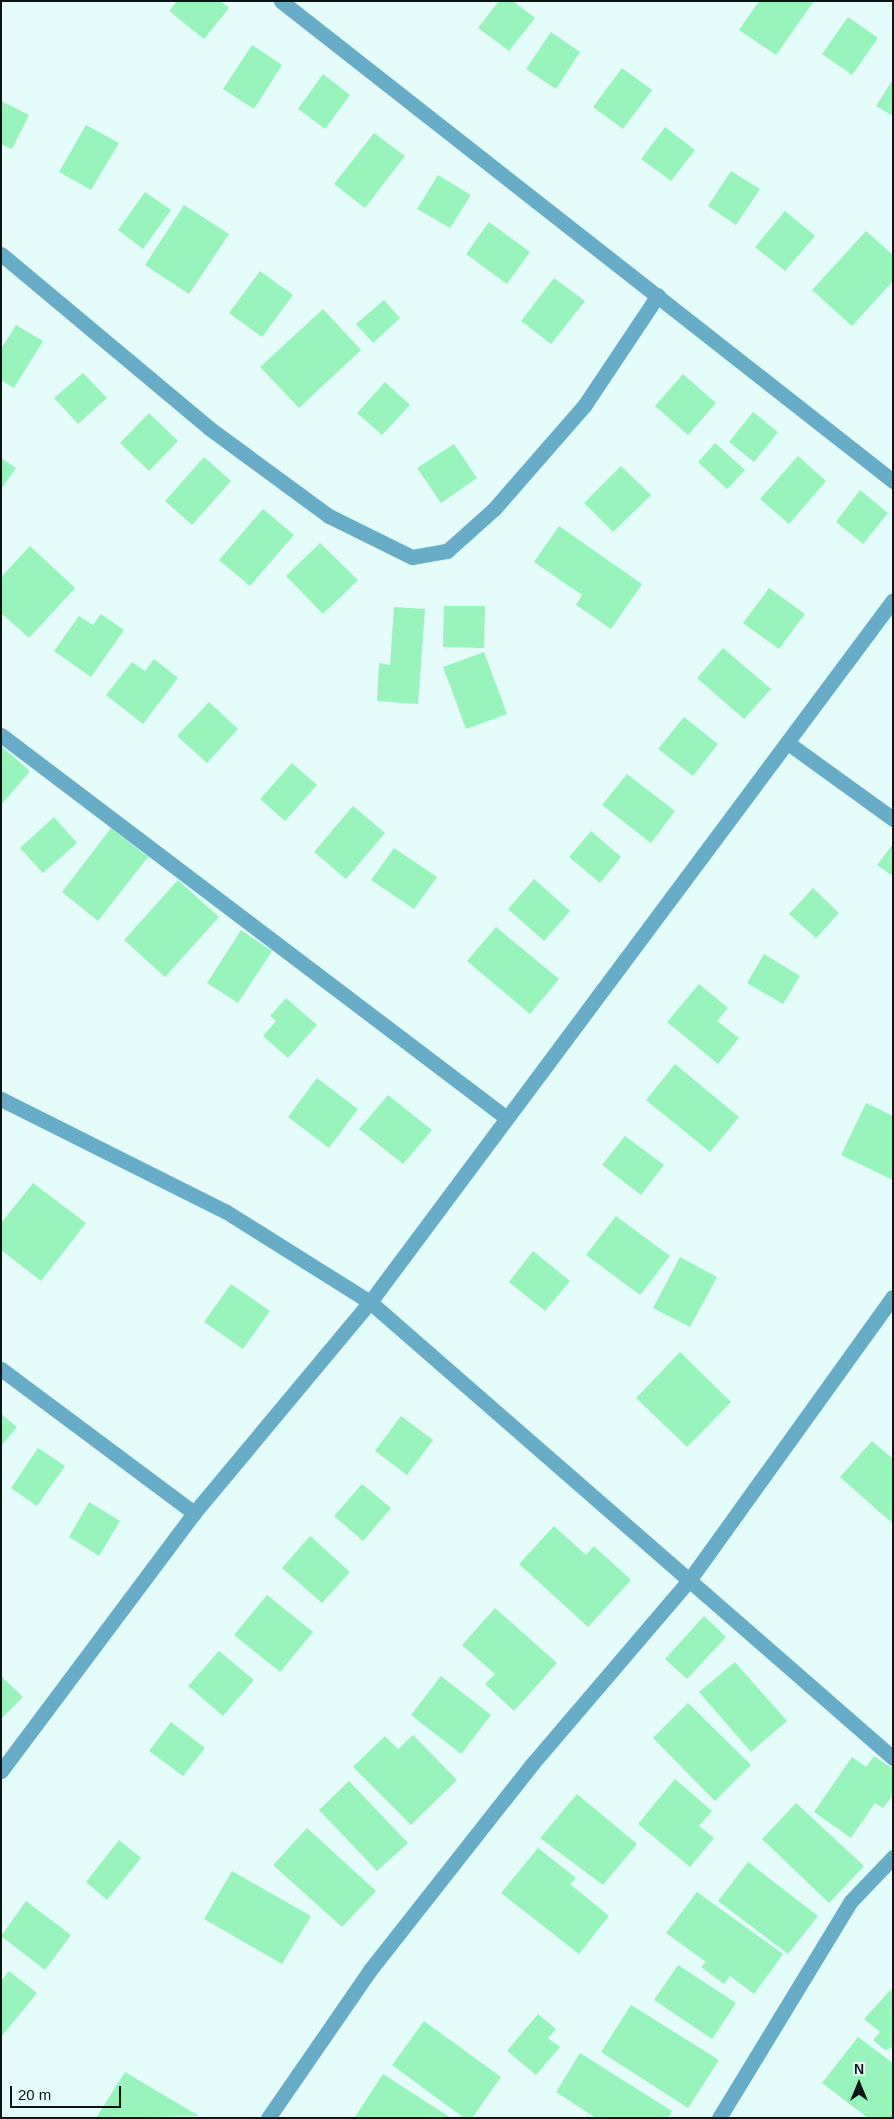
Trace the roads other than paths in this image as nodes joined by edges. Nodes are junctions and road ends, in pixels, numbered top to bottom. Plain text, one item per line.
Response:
1 (281, 1) edge
2 (1, 254) edge
3 (658, 295) junction
4 (893, 480) edge
5 (893, 600) edge
6 (1, 735) edge
7 (788, 743) junction
8 (893, 819) edge
9 (1, 1098) edge
10 (504, 1116) junction
11 (893, 1297) edge
12 (370, 1302) junction
13 (1, 1369) edge
14 (194, 1513) junction
15 (690, 1580) junction
16 (893, 1758) edge
17 (1, 1771) edge
18 (893, 1857) edge
19 (268, 2118) edge
20 (718, 2118) edge

1 - 3 street
2 - 3 street
3 - 4 street
5 - 7 street
6 - 10 street
7 - 8 street
7 - 10 street
9 - 12 street
10 - 12 street
11 - 15 street
12 - 14 street
12 - 15 street
13 - 14 street
14 - 17 street
15 - 16 street
15 - 19 street
18 - 20 street

